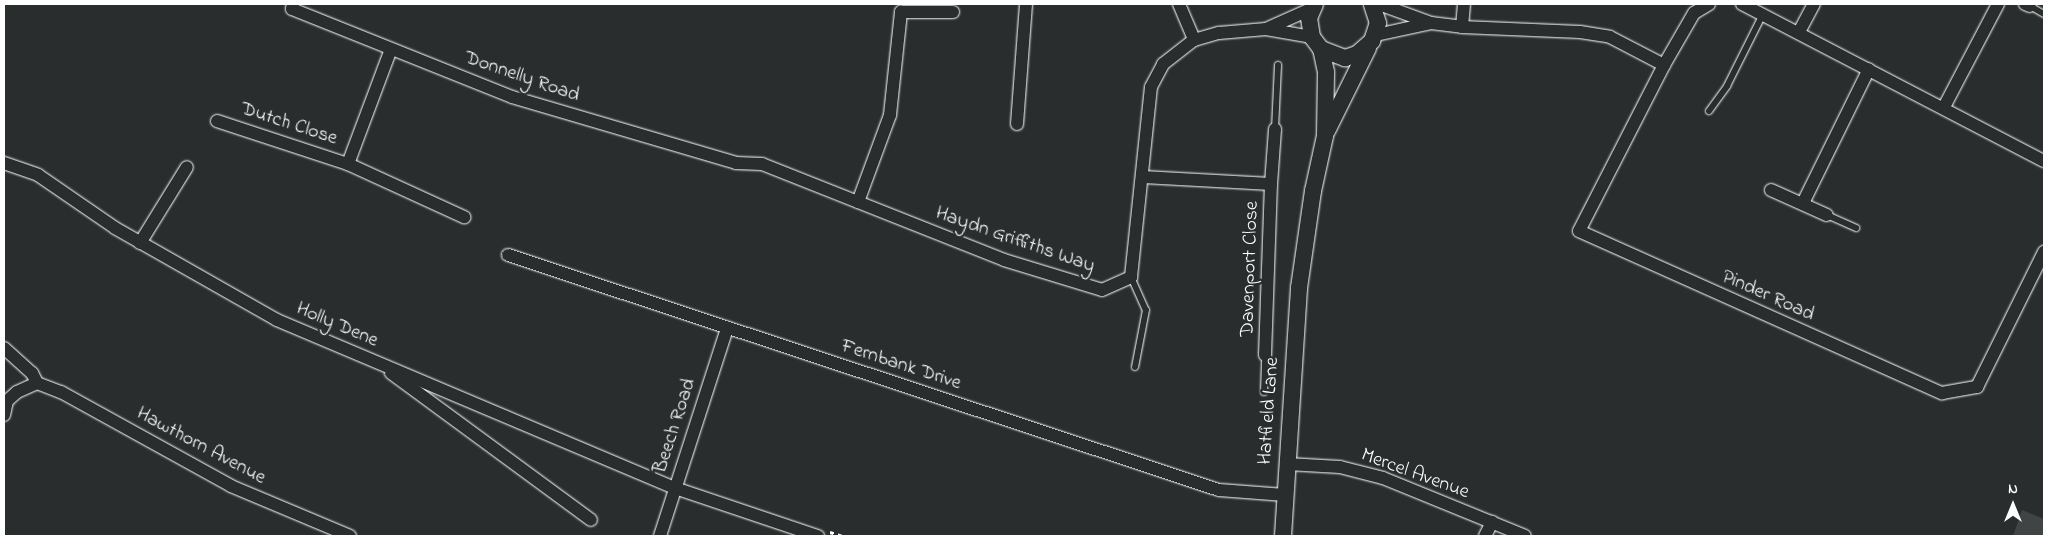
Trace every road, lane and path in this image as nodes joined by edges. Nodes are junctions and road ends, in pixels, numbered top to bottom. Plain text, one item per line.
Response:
1 (1026, 4) edge
2 (1179, 4) edge
3 (1372, 4) edge
4 (1379, 4) edge
5 (1464, 4) edge
6 (1709, 4) edge
7 (1742, 4) edge
8 (1814, 4) edge
9 (1998, 4) edge
10 (2028, 5) edge
11 (293, 6) edge
12 (1313, 6) edge
13 (953, 12) dead end
14 (1763, 13) junction
15 (2044, 14) edge
16 (1431, 23) junction
17 (1462, 28) junction
18 (1266, 29) junction
19 (1799, 32) junction
20 (1194, 40) junction
21 (1372, 41) junction
22 (1316, 43) junction
23 (391, 49) junction
24 (1278, 65) dead end
25 (1664, 66) junction
26 (1870, 69) junction
27 (1944, 107) junction
28 (1709, 111) dead end
29 (218, 121) dead end
30 (1017, 124) dead end
31 (1275, 129) joint
32 (1325, 136) junction
33 (2044, 161) edge
34 (4, 163) edge
35 (746, 163) joint
36 (348, 164) junction
37 (187, 167) dead end
38 (1143, 177) junction
39 (1271, 184) junction
40 (1771, 190) dead end
41 (858, 202) junction
42 (1803, 203) junction
43 (1827, 215) joint
44 (464, 216) dead end
45 (1856, 228) dead end
46 (140, 243) junction
47 (2044, 252) edge
48 (508, 255) dead end
49 (1131, 277) junction
50 (728, 328) junction
51 (4, 348) edge
52 (1265, 355) joint
53 (374, 361) junction
54 (1134, 367) dead end
55 (37, 383) junction
56 (1264, 392) dead end
57 (4, 415) edge
58 (1287, 464) junction
59 (675, 488) junction
60 (1285, 494) junction
61 (590, 520) dead end
62 (1492, 522) junction
63 (821, 533) edge
64 (350, 536) edge
65 (660, 536) edge
66 (843, 536) edge
67 (1283, 536) edge
68 (1484, 536) edge
69 (1526, 536) edge

1 - 30 street
2 - 20 street
3 - 21 street
4 - 16 street
5 - 17 street
6 - 25 street
7 - 14 street
8 - 19 street
9 - 27 street
10 - 15 lane
11 - 23 street, Donnelly Road
12 - 18 street
12 - 22 street
13 - 41 street
14 - 19 street
14 - 28 lane
16 - 17 street
16 - 21 street
17 - 25 street
18 - 20 street
18 - 22 street
19 - 26 street
20 - 38 street
21 - 22 street
21 - 32 street
22 - 32 street
23 - 35 street, Donnelly Road
23 - 36 street, Dutch Close
24 - 31 lane
25 - 47 street, Pinder Road
26 - 27 street
26 - 42 street
27 - 33 street
29 - 36 street, Dutch Close
31 - 39 street, Davenport Close
32 - 58 street, Hatfield Lane
34 - 46 street, Holly Dene
35 - 41 street, Haydn Griffiths Way
36 - 44 street, Dutch Close
37 - 46 street
38 - 39 street, Davenport Close
38 - 49 street
39 - 52 street, Davenport Close
40 - 42 street
41 - 49 street, Haydn Griffiths Way
42 - 43 street
43 - 45 lane
46 - 53 street, Holly Dene
48 - 50 street, Fernbank Drive
49 - 54 lane
50 - 59 street, Beech Road
50 - 60 street, Fernbank Drive
51 - 55 street
52 - 56 lane
53 - 59 street, Holly Dene
53 - 61 street
55 - 57 street
55 - 64 street, Hawthorn Avenue
58 - 60 street, Hatfield Lane
58 - 62 street, Mercel Avenue
59 - 63 street, Holly Dene
59 - 65 street, Beech Road
60 - 67 street, Hatfield Lane
62 - 68 street
62 - 69 street, Mercel Avenue
63 - 66 path

